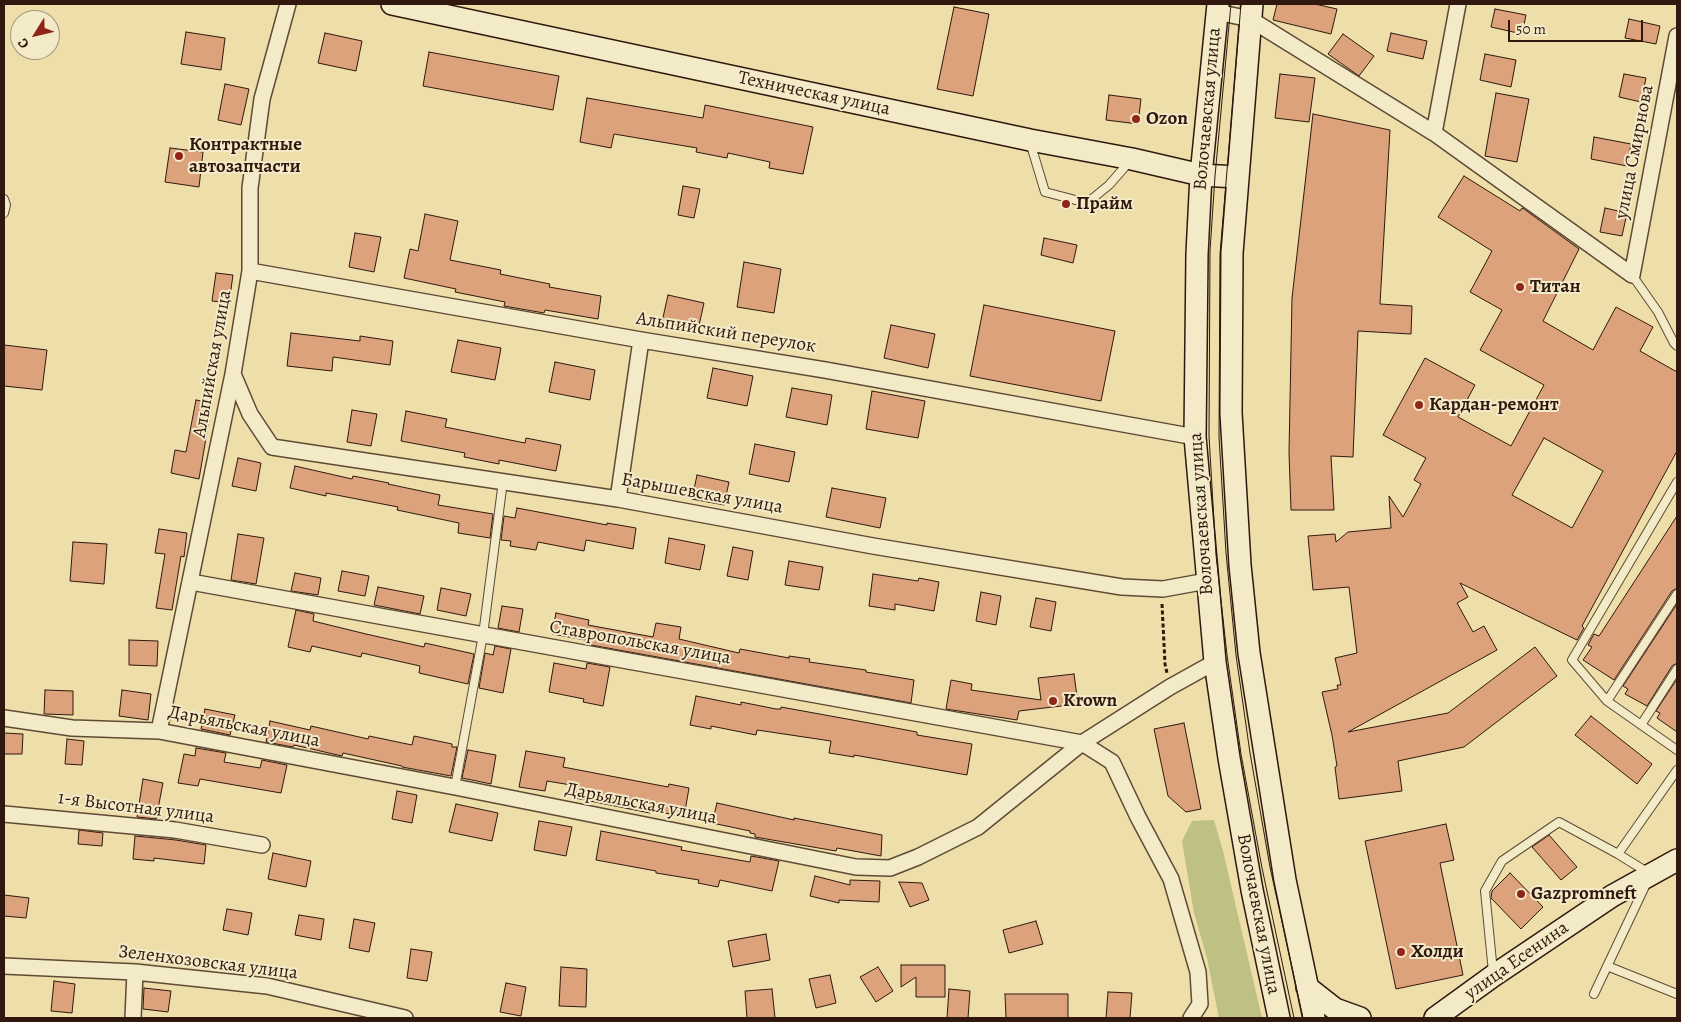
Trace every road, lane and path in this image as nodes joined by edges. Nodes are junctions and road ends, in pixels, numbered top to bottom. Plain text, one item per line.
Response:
1 (288, 4) edge
2 (392, 4) edge
3 (1458, 4) edge
4 (1218, 8) edge
5 (1251, 11) edge
6 (1677, 36) edge
7 (1434, 133) junction
8 (1030, 140) junction
9 (1132, 159) junction
10 (1201, 175) junction
11 (1238, 177) junction
12 (4, 200) edge
13 (4, 213) edge
14 (250, 271) junction
15 (1632, 275) junction
16 (641, 340) junction
17 (1677, 346) edge
18 (233, 374) junction
19 (1195, 436) junction
20 (503, 481) junction
21 (1677, 482) edge
22 (618, 499) junction
23 (1207, 581) junction
24 (191, 582) junction
25 (1163, 588) junction
26 (1677, 594) edge
27 (483, 635) junction
28 (1215, 662) junction
29 (1677, 669) edge
30 (1170, 686) junction
31 (1607, 701) junction
32 (4, 718) edge
33 (1641, 725) junction
34 (160, 731) junction
35 (1082, 744) junction
36 (1677, 750) edge
37 (1677, 770) edge
38 (454, 787) junction
39 (4, 814) edge
40 (262, 846) dead end
41 (1618, 854) junction
42 (1677, 860) edge
43 (1650, 874) junction
44 (4, 966) edge
45 (1607, 966) junction
46 (135, 972) junction
47 (1493, 976) junction
48 (1308, 987) junction
49 (1594, 994) dead end
50 (1677, 994) edge
51 (133, 1018) edge
52 (405, 1018) edge
53 (1191, 1018) edge
54 (1279, 1018) edge
55 (1314, 1018) edge
56 (1360, 1018) edge
57 (1435, 1018) edge

1 - 14 street, Альпийская улица
2 - 8 main road, Техническая улица
3 - 7 street
4 - 5 street
4 - 10 main road, Волочаевская улица
5 - 7 street
5 - 11 main road, Волочаевская улица
6 - 15 street, улица Смирнова
7 - 15 street
8 - 9 main road, Техническая улица
8 - 9 lane
9 - 10 main road, Техническая улица
10 - 11 main road, Техническая улица
10 - 19 main road, Волочаевская улица
11 - 48 main road, Волочаевская улица
12 - 13 lane
14 - 16 street, Альпийский переулок
14 - 18 street, Альпийская улица
15 - 17 lane
16 - 19 street, Альпийский переулок
16 - 22 street
18 - 20 street, Барышевская улица
18 - 24 street, Альпийская улица
19 - 23 main road, Волочаевская улица
20 - 22 street, Барышевская улица
20 - 27 lane
21 - 31 lane
22 - 25 street, Барышевская улица
23 - 25 street, Барышевская улица
23 - 28 main road, Волочаевская улица
24 - 27 street, Ставропольская улица
24 - 34 street, Альпийская улица
25 - 30 path
26 - 31 lane
27 - 35 street, Ставропольская улица
27 - 38 lane
28 - 30 street, Дарьяльская улица
28 - 54 main road, Волочаевская улица
29 - 33 lane
30 - 35 street, Дарьяльская улица
31 - 33 lane
32 - 34 street, Дарьяльская улица
33 - 36 lane
34 - 38 street, Дарьяльская улица
35 - 38 street, Дарьяльская улица
35 - 53 street
37 - 41 lane
39 - 40 street, 1-я Высотная улица
41 - 43 lane
41 - 47 lane
42 - 43 main road, улица Есенина
43 - 45 lane
43 - 47 main road, улица Есенина
44 - 46 street, Зеленхозовская улица
45 - 49 lane
45 - 50 lane
46 - 51 street
46 - 52 street, Зеленхозовская улица
47 - 57 main road, улица Есенина
48 - 55 main road, Волочаевская улица
48 - 56 main road

